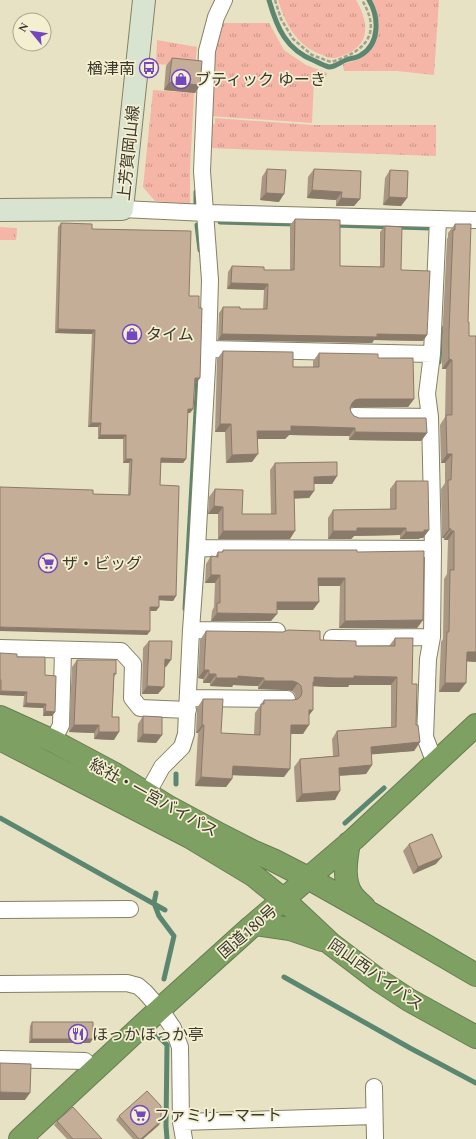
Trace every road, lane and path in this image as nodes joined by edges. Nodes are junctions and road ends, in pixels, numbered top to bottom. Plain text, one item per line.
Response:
1 (144, 0) edge
2 (224, 0) edge
3 (275, 0) edge
4 (362, 0) edge
5 (122, 209) junction
6 (0, 210) edge
7 (206, 213) junction
8 (476, 220) edge
9 (438, 226) junction
10 (208, 349) junction
11 (432, 354) junction
12 (354, 416) edge
13 (430, 417) junction
14 (197, 548) junction
15 (433, 549) junction
16 (191, 630) junction
17 (277, 631) edge
18 (332, 638) dead end
19 (432, 638) junction
20 (0, 648) edge
21 (63, 650) junction
22 (287, 700) edge
23 (188, 704) junction
24 (0, 717) edge
25 (476, 725) edge
26 (0, 739) edge
27 (53, 741) junction
28 (437, 761) junction
29 (147, 794) junction
30 (349, 843) junction
31 (308, 878) junction
32 (284, 899) junction
33 (130, 909) dead end
34 (0, 910) edge
35 (370, 913) junction
36 (255, 924) junction
37 (331, 944) junction
38 (476, 975) edge
39 (0, 984) edge
40 (160, 1009) junction
41 (476, 1038) edge
42 (0, 1060) edge
43 (95, 1071) junction
44 (374, 1087) dead end
45 (374, 1116) junction
46 (181, 1122) junction
47 (20, 1139) edge
48 (184, 1139) edge
49 (375, 1139) edge

1 - 5 main road, 上芳賀岡山線
2 - 7 street
3 - 4 path
5 - 6 main road, 上芳賀岡山線
5 - 7 street
7 - 9 street
7 - 10 street
8 - 9 street
9 - 11 street
10 - 11 street
10 - 14 street
11 - 13 street
12 - 13 street
13 - 15 street
14 - 15 street
14 - 16 street
15 - 19 street
16 - 17 street
16 - 23 street
18 - 19 street
19 - 28 street
20 - 21 street
21 - 23 street
21 - 27 street
22 - 23 street
23 - 29 street
24 - 27 highway, 総社・一宮バイパス
25 - 28 highway, 国道180号
26 - 32 highway, 総社・一宮バイパス
27 - 29 highway, 総社・一宮バイパス
28 - 30 highway, 国道180号
29 - 31 highway, 総社・一宮バイパス
30 - 31 highway, 国道180号
30 - 35 highway
31 - 32 highway, 国道180号
31 - 35 highway
32 - 36 highway, 国道180号
32 - 37 highway, 岡山西バイパス
33 - 34 street
35 - 38 highway
36 - 37 highway
36 - 40 highway, 国道180号
37 - 41 highway, 岡山西バイパス
39 - 40 street
40 - 43 highway, 国道180号
40 - 46 street
42 - 43 street
43 - 47 highway, 国道180号
44 - 45 street
45 - 46 street
45 - 49 street
46 - 48 street

